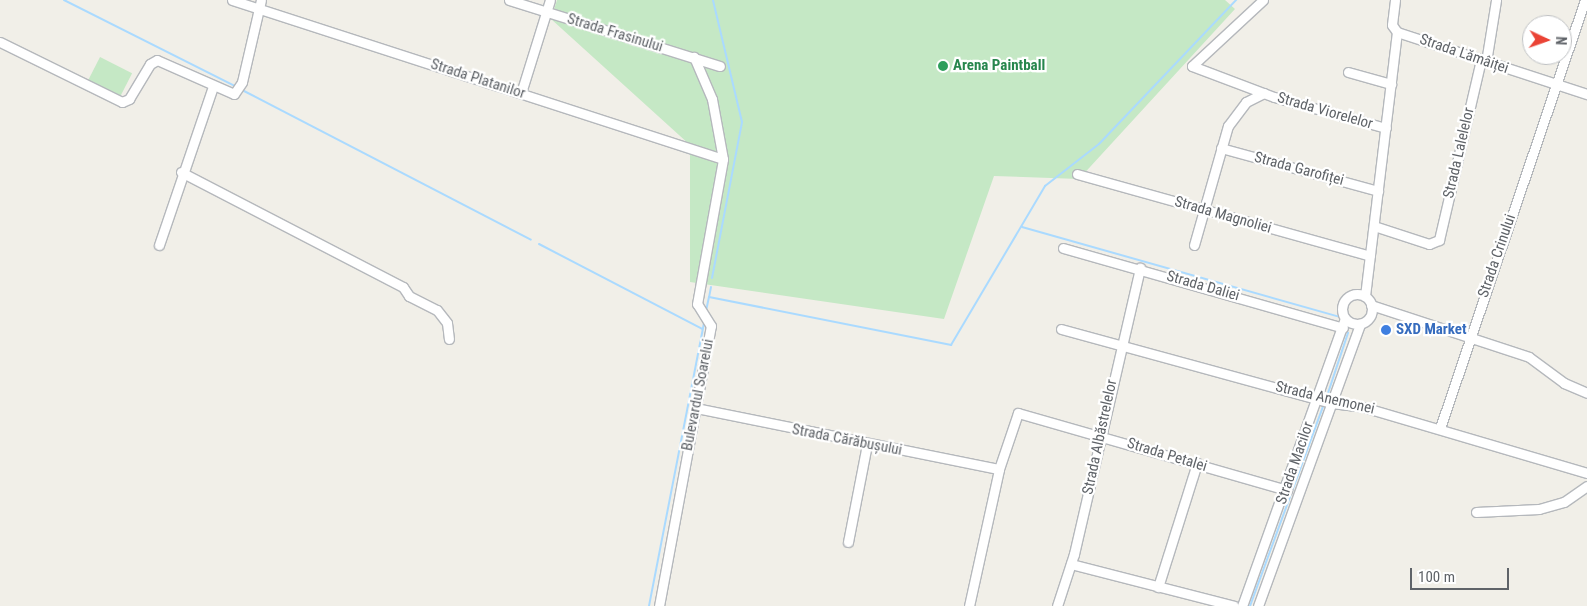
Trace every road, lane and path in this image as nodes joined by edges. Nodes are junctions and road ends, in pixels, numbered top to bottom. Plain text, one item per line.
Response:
1 (232, 0) edge
2 (509, 0) edge
3 (550, 0) edge
4 (1263, 0) edge
5 (1395, 0) edge
6 (1496, 0) edge
7 (1585, 0) edge
8 (260, 4) edge
9 (546, 11) junction
10 (1397, 32) junction
11 (0, 42) edge
12 (694, 57) junction
13 (1484, 61) junction
14 (720, 66) dead end
15 (1348, 72) dead end
16 (1391, 84) junction
17 (1556, 85) junction
18 (213, 86) junction
19 (521, 92) junction
20 (1264, 93) junction
21 (1587, 94) edge
22 (1386, 128) junction
23 (1221, 148) junction
24 (723, 159) junction
25 (181, 172) junction
26 (1077, 174) dead end
27 (1378, 191) junction
28 (1203, 210) junction
29 (1374, 226) junction
30 (159, 245) dead end
31 (1194, 245) dead end
32 (1063, 248) dead end
33 (1370, 256) junction
34 (1140, 268) junction
35 (1365, 296) junction
36 (1371, 305) junction
37 (1344, 323) junction
38 (1360, 324) junction
39 (1061, 329) dead end
40 (1469, 338) junction
41 (450, 339) dead end
42 (1121, 343) junction
43 (1587, 392) edge
44 (1325, 401) junction
45 (696, 408) junction
46 (1440, 428) junction
47 (1099, 434) junction
48 (867, 444) junction
49 (1197, 464) junction
50 (999, 468) junction
51 (1587, 474) edge
52 (1587, 486) edge
53 (1287, 490) junction
54 (1476, 512) dead end
55 (848, 542) dead end
56 (1071, 564) junction
57 (1158, 587) junction
58 (659, 606) edge
59 (969, 606) edge
60 (1057, 606) edge
61 (1234, 606) edge
62 (1242, 606) edge
63 (1258, 606) edge

1 - 8 street, Strada Platanilor
2 - 9 street, Strada Frasinului
3 - 9 street
4 - 20 street, Strada Viorelelor
5 - 10 street
6 - 13 street, Strada Lalelelor
7 - 17 street, Strada Crinului
8 - 18 street
8 - 19 street, Strada Platanilor
9 - 12 street, Strada Frasinului
9 - 19 street
10 - 13 street, Strada Lămâiței
10 - 16 street
11 - 18 street
12 - 14 street, Strada Frasinului
12 - 24 street
13 - 17 street, Strada Lămâiței
13 - 29 street, Strada Lalelelor
15 - 16 street
16 - 22 street
17 - 21 street, Strada Lămâiței
17 - 40 street, Strada Crinului
18 - 25 street
19 - 24 street, Strada Platanilor
20 - 22 street, Strada Viorelelor
20 - 23 street
22 - 27 street
23 - 27 street, Strada Garofiței
23 - 28 street
24 - 45 street, Bulevardul Soarelui
25 - 30 street
25 - 41 street
26 - 28 street, Strada Magnoliei
27 - 29 street
28 - 31 street
28 - 33 street, Strada Magnoliei
29 - 33 street
32 - 34 street, Strada Daliei
33 - 35 street
34 - 37 street, Strada Daliei
34 - 42 street, Strada Albăstrelelor
35 - 36 street
35 - 37 street
36 - 38 street
36 - 40 street
37 - 38 street
37 - 44 street, Strada Macilor
38 - 44 street, Strada Macilor
39 - 42 street, Strada Anemonei
40 - 43 street
40 - 46 street, Strada Crinului
42 - 44 street, Strada Anemonei
42 - 47 street, Strada Albăstrelelor
44 - 46 street, Strada Anemonei
44 - 53 street, Strada Macilor
44 - 63 street, Strada Macilor
45 - 48 street, Strada Cărăbușului
45 - 58 street, Bulevardul Soarelui
46 - 51 street, Strada Anemonei
47 - 49 street, Strada Petalei
47 - 50 street, Strada Petalei
47 - 56 street, Strada Albăstrelelor
48 - 50 street, Strada Cărăbușului
48 - 55 street
49 - 53 street, Strada Petalei
49 - 57 street
50 - 59 street
52 - 54 street
53 - 62 street, Strada Macilor
56 - 57 street
56 - 60 street, Strada Albăstrelelor
57 - 61 street

